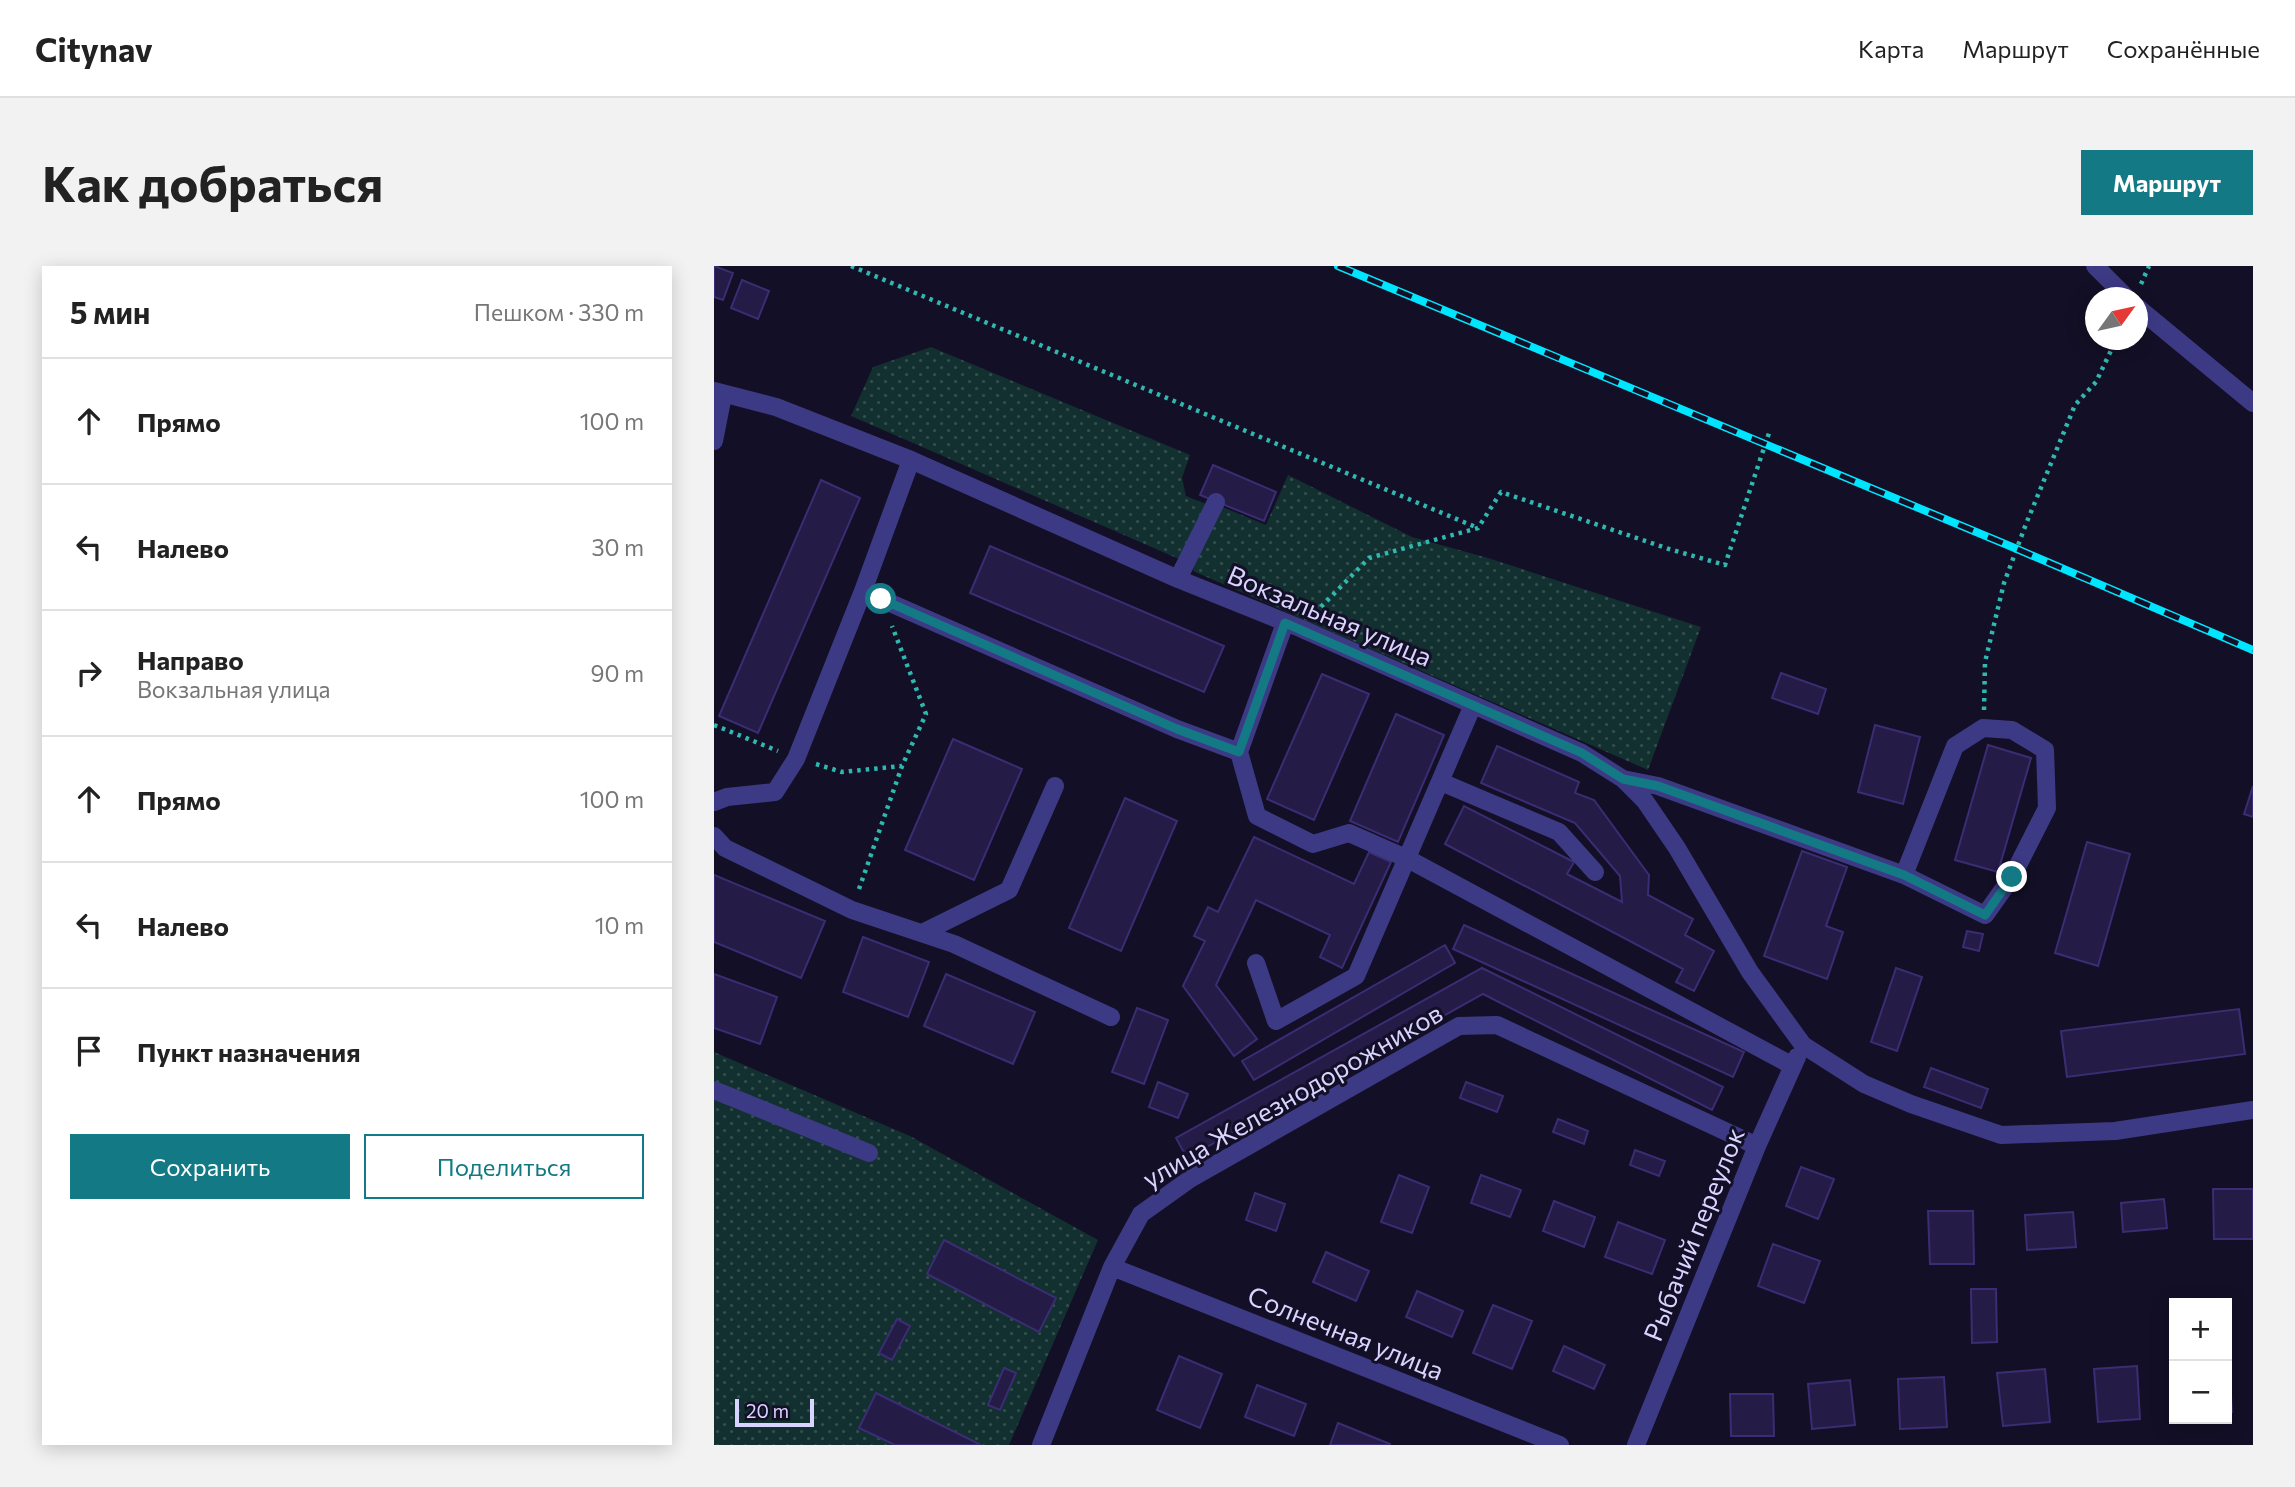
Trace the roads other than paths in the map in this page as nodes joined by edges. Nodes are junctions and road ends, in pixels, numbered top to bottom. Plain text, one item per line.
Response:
1 (2095, 266) edge
2 (2116, 287) edge
3 (2148, 316) edge
4 (719, 393) edge
5 (2253, 403) edge
6 (714, 441) edge
7 (911, 460) junction
8 (1216, 502) dead end
9 (1178, 579) junction
10 (863, 591) junction
11 (1292, 626) junction
12 (1473, 705) junction
13 (1239, 752) junction
14 (1623, 779) junction
15 (1441, 782) junction
16 (1055, 786) dead end
17 (714, 802) edge
18 (714, 836) edge
19 (1408, 859) junction
20 (1595, 872) dead end
21 (1904, 875) junction
22 (922, 933) junction
23 (1256, 963) dead end
24 (1111, 1017) dead end
25 (1803, 1045) junction
26 (1793, 1066) junction
27 (714, 1090) edge
28 (2253, 1110) edge
29 (1757, 1146) junction
30 (869, 1153) dead end
31 (1112, 1267) junction
32 (1041, 1445) edge
33 (1560, 1445) edge
34 (1636, 1445) edge

1 - 2 street
3 - 5 street
4 - 6 street
4 - 7 street, Вокзальная улица
7 - 9 street, Вокзальная улица
7 - 10 street
8 - 9 street
9 - 11 street, Вокзальная улица
10 - 13 street
10 - 17 street
11 - 12 street, Вокзальная улица
11 - 13 street
12 - 14 street, Вокзальная улица
12 - 15 street
13 - 19 street
14 - 21 street
14 - 25 street, Вокзальная улица
15 - 19 street
15 - 20 street
16 - 22 street
18 - 22 street
19 - 23 street
19 - 26 street
21 - 21 street
22 - 24 street
25 - 26 street, Рыбачий переулок
25 - 28 street
26 - 29 street, Рыбачий переулок
27 - 30 street
29 - 31 street, улица Железнодорожников
29 - 34 street, Рыбачий переулок
31 - 32 street, улица Железнодорожников
31 - 33 street, Солнечная улица

